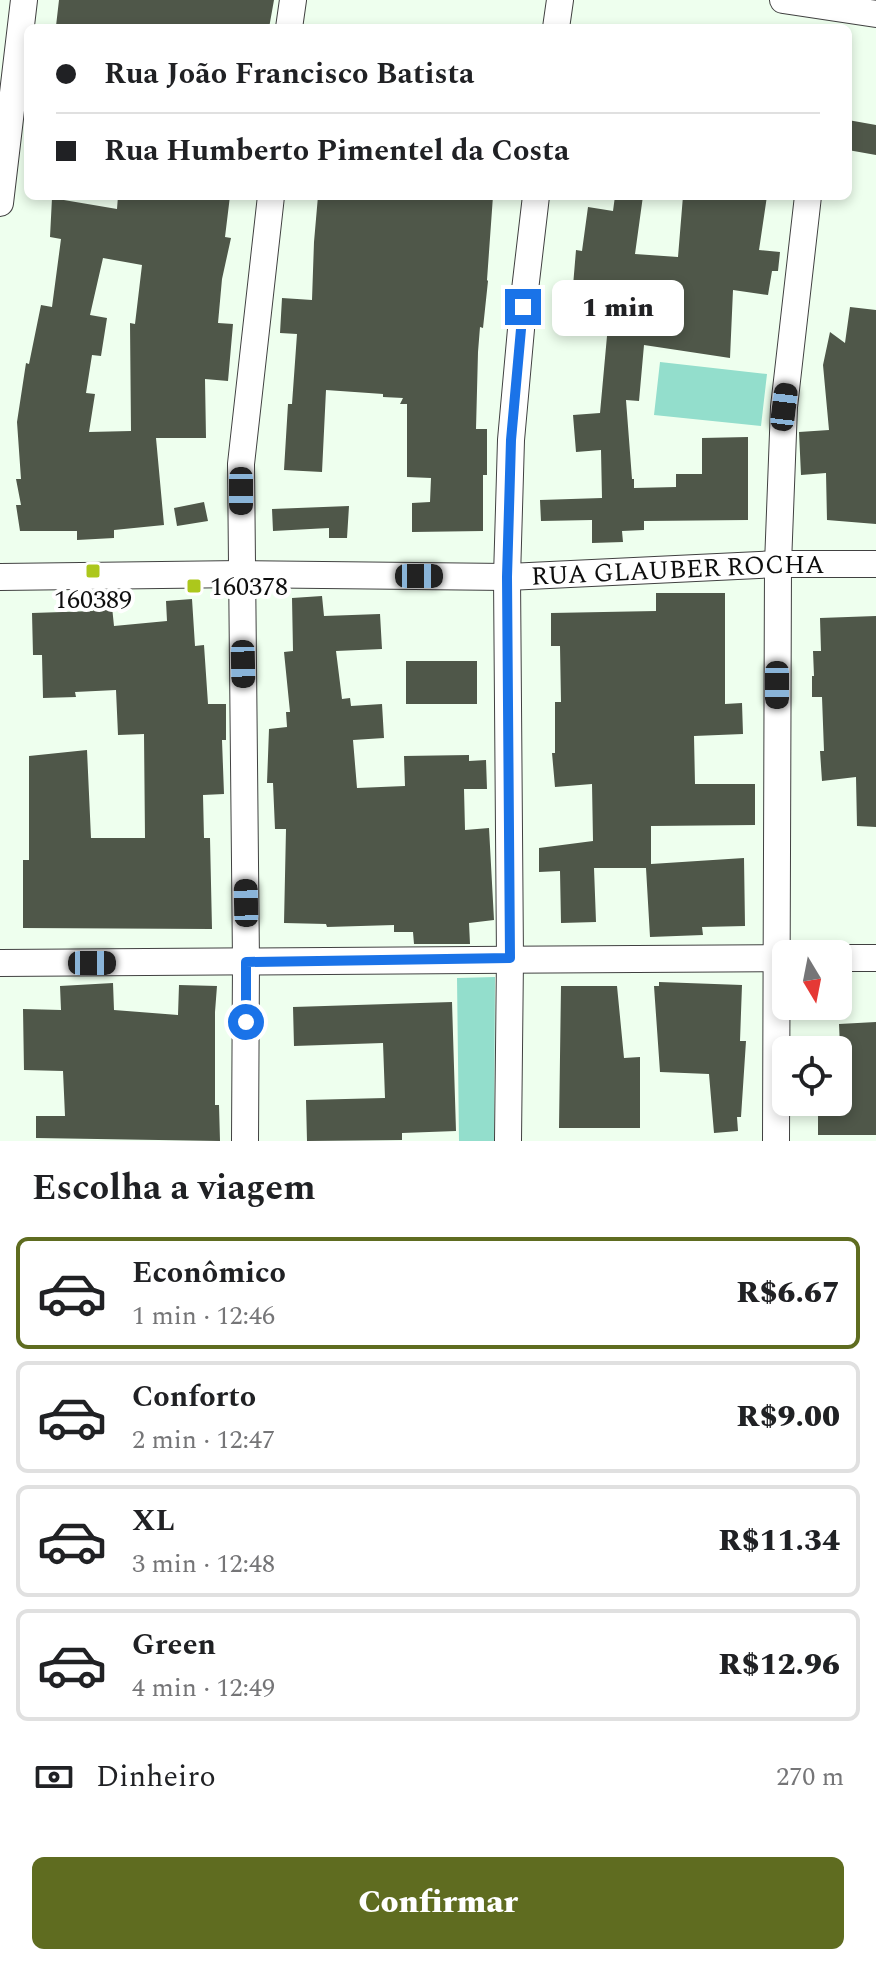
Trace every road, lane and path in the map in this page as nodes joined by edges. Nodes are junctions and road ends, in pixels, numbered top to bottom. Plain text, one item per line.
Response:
1 (24, 0) edge
2 (293, 0) edge
3 (560, 0) edge
4 (783, 0) edge
5 (829, 12) edge
6 (876, 14) edge
7 (290, 24) edge
8 (557, 24) edge
9 (271, 200) edge
10 (536, 200) edge
11 (808, 200) edge
12 (0, 203) edge
13 (778, 564) junction
14 (876, 564) edge
15 (242, 574) junction
16 (0, 577) edge
17 (507, 577) junction
18 (781, 940) edge
19 (510, 958) junction
20 (772, 958) edge
21 (852, 958) edge
22 (876, 958) edge
23 (246, 962) junction
24 (0, 963) edge
25 (779, 1020) edge
26 (245, 1141) edge
27 (508, 1141) edge
28 (776, 1141) edge

1 - 12 street
2 - 7 street
3 - 8 street
4 - 5 street
5 - 6 street
9 - 15 street
10 - 17 street
11 - 13 street
13 - 14 street, RUA GLAUBER ROCHA
13 - 17 street, RUA GLAUBER ROCHA
13 - 18 street
15 - 16 street, RUA GLAUBER ROCHA
15 - 17 street, RUA GLAUBER ROCHA
15 - 23 street
17 - 19 street
19 - 20 street
19 - 23 street
19 - 27 street
21 - 22 street
23 - 24 street
23 - 26 street
25 - 28 street

